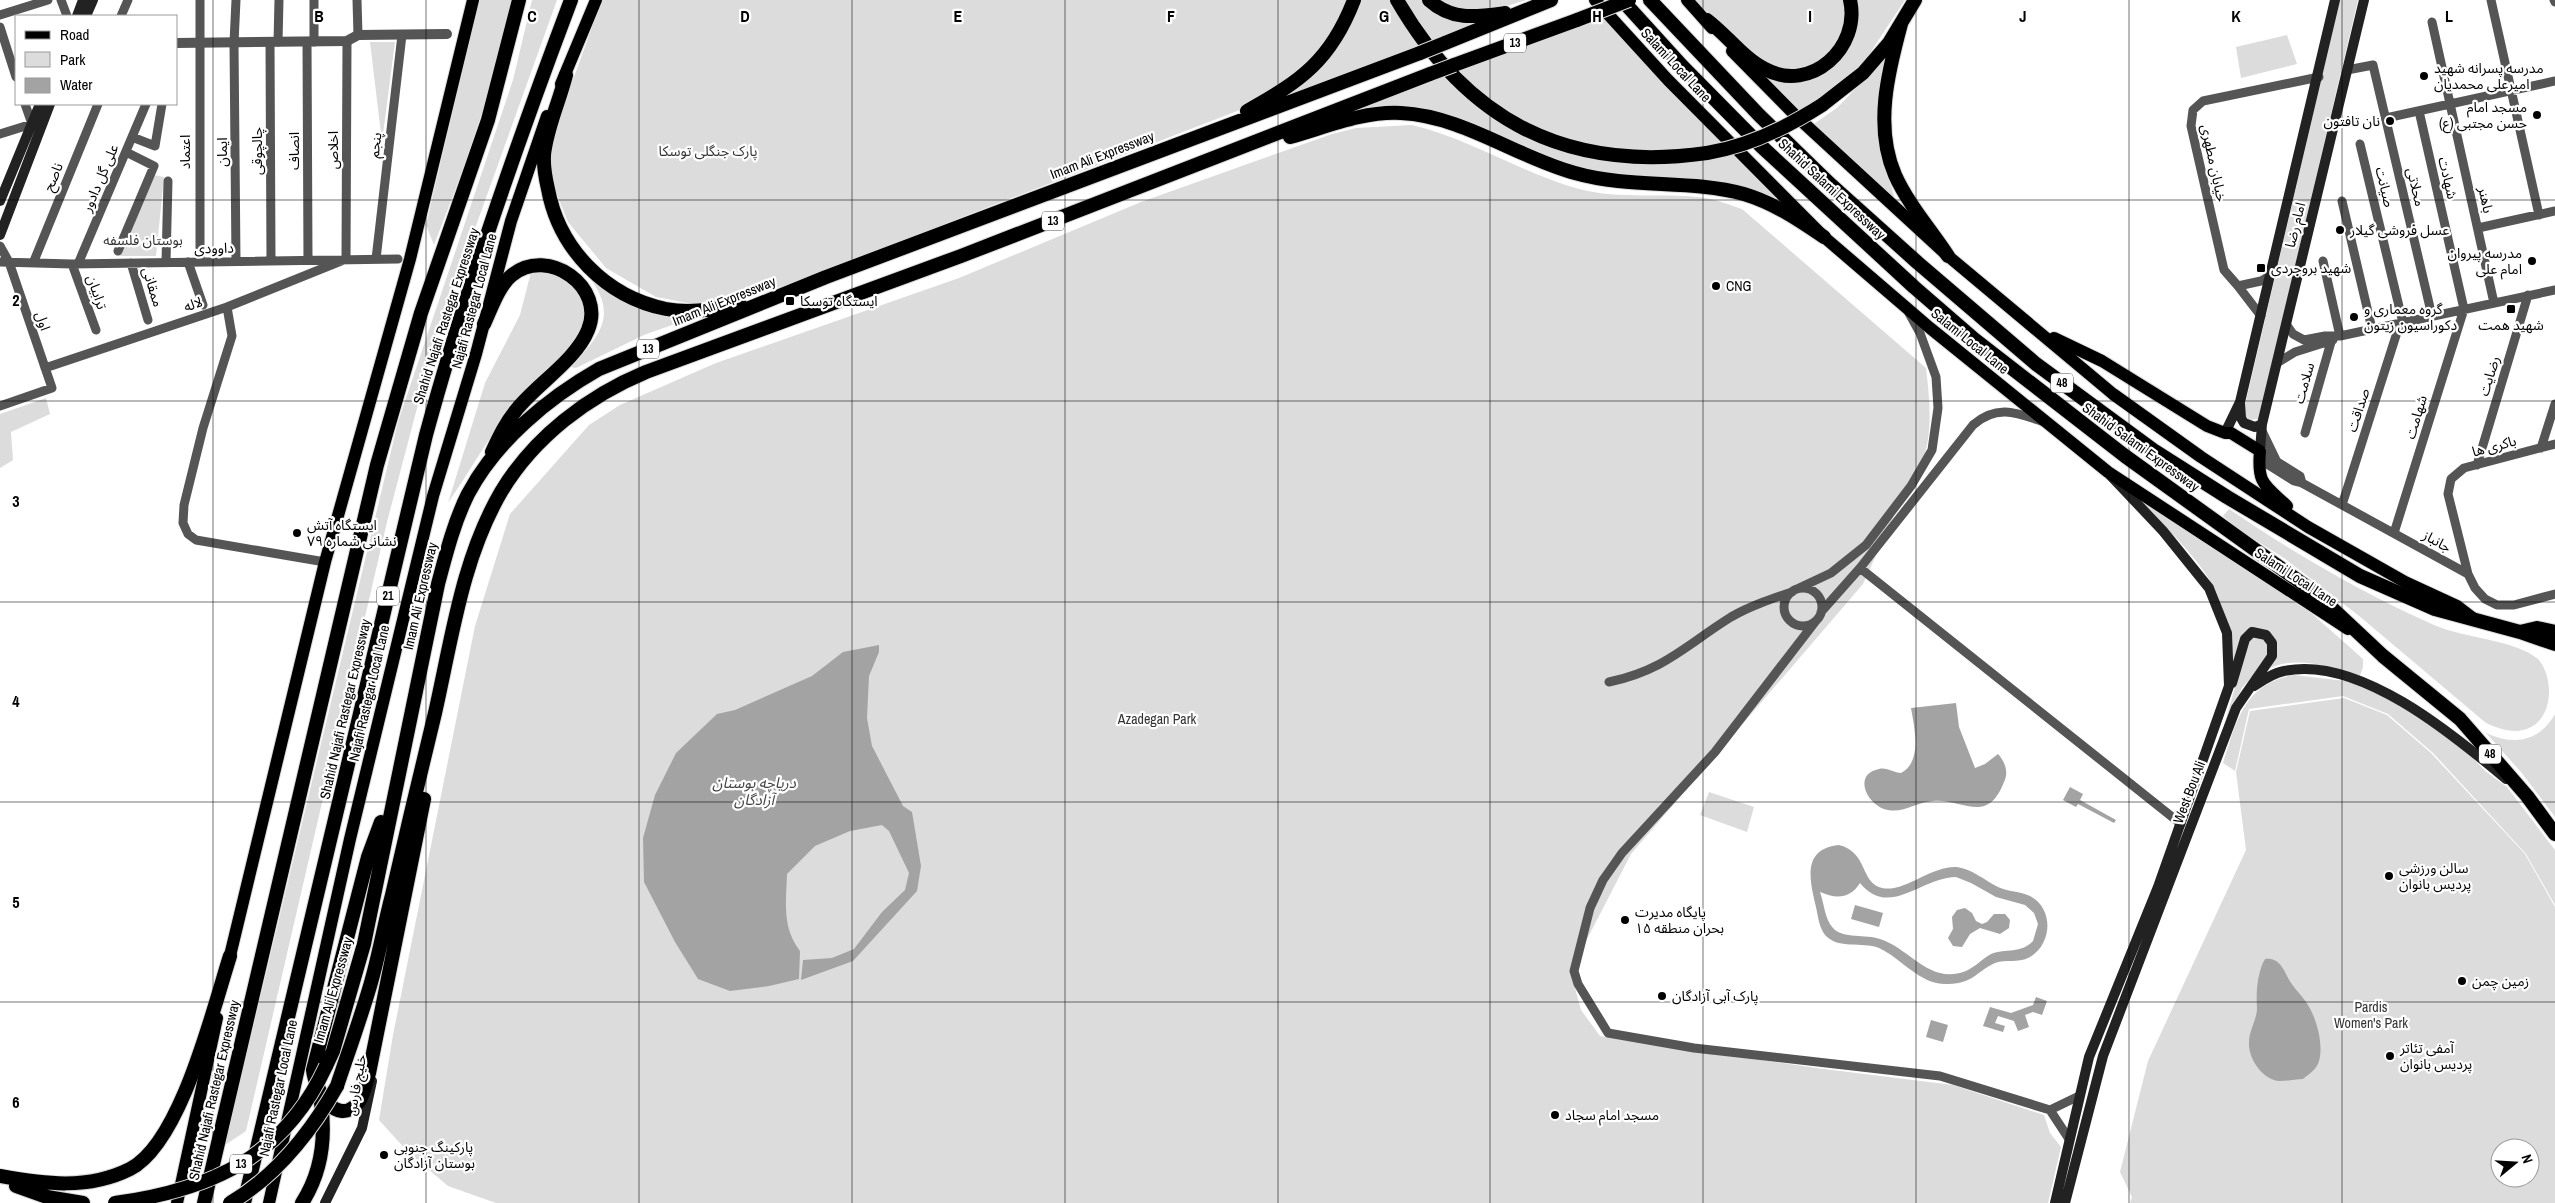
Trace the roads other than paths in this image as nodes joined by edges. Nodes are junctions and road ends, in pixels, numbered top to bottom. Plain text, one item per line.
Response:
1 (48, 0) edge
2 (61, 0) edge
3 (83, 0) edge
4 (93, 0) edge
5 (128, 0) edge
6 (200, 0) edge
7 (236, 0) edge
8 (279, 0) edge
9 (314, 0) edge
10 (357, 0) edge
11 (473, 0) edge
12 (519, 0) edge
13 (571, 0) edge
14 (596, 0) edge
15 (1354, 0) edge
16 (1397, 0) edge
17 (1429, 0) edge
18 (1551, 0) edge
19 (1596, 0) edge
20 (1622, 0) edge
21 (1630, 0) edge
22 (1650, 0) edge
23 (1687, 0) edge
24 (1850, 0) edge
25 (1915, 0) edge
26 (2335, 0) edge
27 (2364, 0) edge
28 (2491, 0) edge
29 (1523, 10) junction
30 (0, 15) edge
31 (67, 15) edge
32 (76, 15) edge
33 (86, 15) edge
34 (121, 15) edge
35 (1707, 20) junction
36 (2432, 22) dead end
37 (1901, 24) junction
38 (0, 27) edge
39 (447, 34) dead end
40 (358, 35) junction
41 (402, 35) junction
42 (234, 42) junction
43 (274, 42) junction
44 (311, 42) junction
45 (347, 42) junction
46 (178, 43) edge
47 (198, 43) junction
48 (2347, 70) junction
49 (15, 74) edge
50 (566, 75) junction
51 (2319, 76) junction
52 (2555, 80) edge
53 (2512, 90) junction
54 (2450, 104) junction
55 (25, 105) edge
56 (40, 105) edge
57 (50, 105) edge
58 (98, 105) edge
59 (146, 105) edge
60 (162, 105) edge
61 (2419, 111) junction
62 (2386, 118) junction
63 (32, 124) junction
64 (1212, 130) junction
65 (0, 134) edge
66 (132, 137) junction
67 (2360, 144) dead end
68 (126, 152) junction
69 (1222, 155) junction
70 (168, 181) dead end
71 (0, 201) edge
72 (2342, 201) dead end
73 (2555, 211) edge
74 (2539, 215) junction
75 (2478, 228) junction
76 (0, 235) edge
77 (1824, 237) junction
78 (0, 246) edge
79 (118, 251) dead end
80 (1948, 256) junction
81 (398, 258) dead end
82 (346, 259) junction
83 (376, 259) junction
84 (271, 260) junction
85 (308, 260) junction
86 (236, 261) junction
87 (2323, 261) dead end
88 (4, 262) edge
89 (34, 262) junction
90 (166, 262) junction
91 (188, 262) junction
92 (200, 262) junction
93 (130, 263) junction
94 (75, 264) junction
95 (2271, 274) junction
96 (2238, 286) junction
97 (2555, 290) edge
98 (2528, 295) junction
99 (2494, 303) junction
100 (759, 304) junction
101 (203, 305) dead end
102 (1904, 306) junction
103 (227, 307) junction
104 (2464, 309) junction
105 (2261, 316) junction
106 (2432, 316) junction
107 (148, 320) dead end
108 (2402, 323) junction
109 (484, 324) junction
110 (2286, 324) junction
111 (2372, 329) junction
112 (96, 330) dead end
113 (2038, 331) junction
114 (2340, 336) junction
115 (2330, 342) junction
116 (2277, 364) junction
117 (45, 368) junction
118 (2240, 402) junction
119 (2555, 404) edge
120 (0, 406) edge
121 (2046, 424) junction
122 (2262, 427) junction
123 (2224, 433) junction
124 (2305, 433) dead end
125 (2555, 444) edge
126 (2541, 448) junction
127 (2260, 455) junction
128 (2477, 464) junction
129 (2277, 466) junction
130 (485, 467) junction
131 (2108, 472) junction
132 (2260, 479) junction
133 (2342, 505) junction
134 (2308, 527) junction
135 (2394, 533) junction
136 (325, 562) junction
137 (1860, 568) junction
138 (2468, 574) junction
139 (1794, 590) junction
140 (2555, 594) edge
141 (1822, 612) junction
142 (2476, 620) junction
143 (1815, 622) junction
144 (2520, 632) junction
145 (2555, 632) edge
146 (2555, 644) edge
147 (2374, 646) junction
148 (448, 656) junction
149 (1609, 682) dead end
150 (2230, 686) junction
151 (2249, 690) junction
152 (396, 779) junction
153 (2519, 790) junction
154 (2181, 824) junction
155 (2555, 834) edge
156 (230, 956) junction
157 (379, 1022) junction
158 (319, 1092) junction
159 (2079, 1096) junction
160 (2050, 1110) junction
161 (2069, 1139) junction
162 (0, 1176) edge
163 (0, 1180) edge
164 (82, 1203) edge
165 (116, 1203) edge
166 (177, 1203) edge
167 (204, 1203) edge
168 (230, 1203) edge
169 (244, 1203) edge
170 (269, 1203) edge
171 (302, 1203) edge
172 (325, 1203) edge
173 (2054, 1203) edge
174 (2065, 1203) edge

1 - 30 street
2 - 31 street
3 - 32 main road
4 - 33 main road
5 - 34 street
6 - 47 street
7 - 42 street, ایمان
8 - 43 street, چالچوقی
9 - 44 street, انصاف
10 - 40 street
11 - 136 main road
12 - 167 highway, Shahid Najafi Rastegar Expressway
13 - 169 highway, Shahid Najafi Rastegar Expressway / 21
14 - 50 main road, Najafi Rastegar Local Lane
15 - 64 highway
16 - 37 highway, bridge
17 - 29 highway
18 - 29 highway, Imam Ali Expressway / 13
19 - 77 main road, Salami Local Lane
20 - 147 highway, Shahid Salami Expressway / 48
21 - 69 highway, 13, bridge
22 - 142 highway, Shahid Salami Expressway / 48
23 - 35 main road
24 - 35 highway
25 - 37 highway
26 - 51 main road, امام رضا
27 - 48 main road, امام رضا
28 - 53 street
29 - 64 highway, Imam Ali Expressway / 13, bridge
35 - 80 main road
36 - 54 street, باهنر
37 - 80 highway
38 - 49 street
39 - 41 street
40 - 41 street
40 - 45 street
41 - 83 street, پنجم
42 - 43 street
42 - 47 street
42 - 86 street, ایمان
43 - 44 street
43 - 84 street, چالچوقی
44 - 45 street
44 - 85 street, انصاف
45 - 82 street, اخلاص
46 - 47 street
47 - 92 street, اعتماد
48 - 62 street, محلاتی
48 - 110 main road, امام رضا
50 - 100 highway
50 - 109 main road, Najafi Rastegar Local Lane
51 - 95 main road, امام رضا
51 - 96 street, خیابان مطهری
52 - 53 street
53 - 54 street
53 - 74 street
54 - 61 street
54 - 75 street, باهنر
55 - 63 street
56 - 63 main road
57 - 76 main road
58 - 89 street, ناصح
59 - 66 street, علی گل دادور
60 - 66 street
61 - 62 street
61 - 104 street, شهادت
62 - 106 street, محلاتی
63 - 65 street
63 - 71 main road
64 - 100 highway, Imam Ali Expressway / 13
66 - 68 street, علی گل دادور
67 - 108 street, صیانت
68 - 79 street
68 - 94 street, علی گل دادور
69 - 77 highway
69 - 148 highway, 13
70 - 90 street
72 - 111 street
73 - 74 street
74 - 75 street
75 - 99 street, باهنر
77 - 102 main road, Salami Local Lane
78 - 88 street, اول
80 - 113 main road
81 - 83 street, داوودی
82 - 83 street, داوودی
82 - 85 street, داوودی
82 - 103 street, لاله
84 - 85 street, داوودی
84 - 86 street, داوودی
86 - 92 street, داوودی
87 - 114 street
88 - 89 street, داوودی
88 - 117 street, اول
89 - 94 street, داوودی
90 - 91 street, داوودی
90 - 93 street, داوودی
91 - 92 street, داوودی
91 - 101 street
93 - 94 street, داوودی
93 - 107 street, ممقانی
94 - 112 street, ترابیان
95 - 96 street
95 - 105 main road, امام رضا
96 - 105 street, خیابان مطهری
97 - 98 street
98 - 99 street
98 - 128 street, رضایت
99 - 104 street
100 - 130 highway, Imam Ali Expressway / 13
102 - 121 main road, Salami Local Lane
102 - 139 street
103 - 117 street, لاله
103 - 136 street
104 - 106 street
104 - 135 street, شهامت
105 - 118 main road, امام رضا
106 - 108 street
108 - 111 street
108 - 133 street, صداقت
109 - 130 highway
109 - 170 main road, Najafi Rastegar Local Lane
110 - 114 street
110 - 116 main road, امام رضا
111 - 114 street
113 - 123 main road
113 - 134 main road
114 - 115 street
115 - 116 street
115 - 124 street, سلامت
116 - 122 main road, امام رضا
117 - 120 street, اول
118 - 122 main road
118 - 123 main road, امام رضا
119 - 126 street
121 - 131 main road, Salami Local Lane
121 - 137 street
122 - 127 main road, امام رضا
122 - 129 street
123 - 127 main road
125 - 126 street, باکری ها
126 - 128 street, باکری ها
127 - 129 street, جانباز
127 - 132 main road
128 - 138 street, باکری ها
129 - 132 street
129 - 133 street, جانباز
130 - 152 highway, Imam Ali Expressway / 13
131 - 147 main road, Salami Local Lane
131 - 150 main road, West Bou Ali
132 - 134 main road
133 - 135 street, جانباز
134 - 142 main road
135 - 138 street, جانباز
136 - 156 main road
137 - 141 street
137 - 154 street
138 - 140 street, جانباز
139 - 141 street
139 - 143 street
139 - 149 street
141 - 143 street
142 - 144 highway, Shahid Salami Expressway / 48
143 - 160 street
144 - 145 highway
144 - 146 highway, Shahid Salami Expressway / 48
147 - 153 highway, Shahid Salami Expressway / 48
148 - 157 highway
148 - 168 highway, 13, bridge
150 - 151 main road
150 - 154 main road, West Bou Ali
151 - 153 main road, West Bou Ali
151 - 174 main road, West Bou Ali
152 - 158 highway
152 - 165 highway, Imam Ali Expressway / 13, bridge
153 - 155 highway, Shahid Salami Expressway / 48
154 - 159 main road, West Bou Ali
156 - 162 highway
156 - 166 main road
157 - 158 highway
157 - 172 main road, خلیج فارس
158 - 171 highway
159 - 160 street
159 - 161 main road, West Bou Ali
160 - 161 street
161 - 173 main road, West Bou Ali
163 - 164 highway

